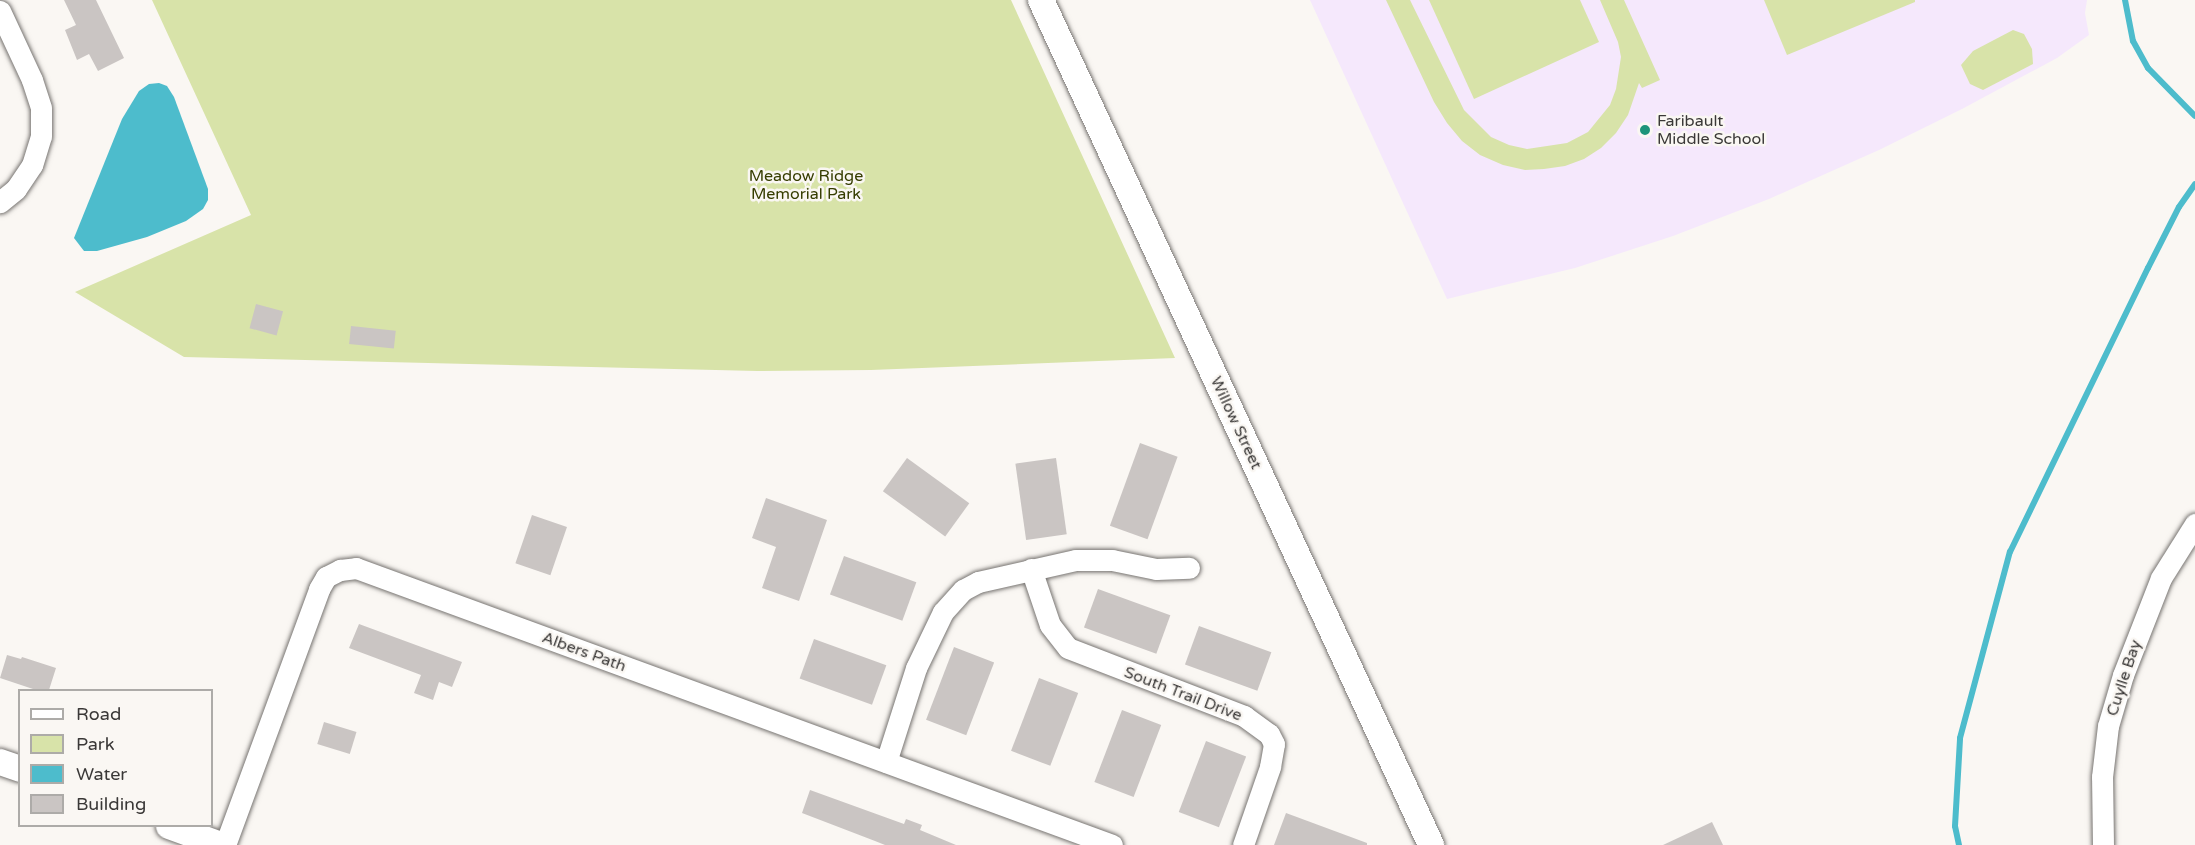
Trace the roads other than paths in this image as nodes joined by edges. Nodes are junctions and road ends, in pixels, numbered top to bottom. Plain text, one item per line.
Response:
1 (1041, 0) edge
2 (0, 11) edge
3 (0, 202) edge
4 (2195, 524) edge
5 (1189, 568) dead end
6 (1031, 569) junction
7 (0, 762) edge
8 (886, 762) junction
9 (18, 769) edge
10 (174, 827) edge
11 (1071, 838) edge
12 (223, 845) edge
13 (1112, 845) edge
14 (1243, 845) edge
15 (1431, 845) edge
16 (2103, 845) edge

1 - 15 street, Willow Street
2 - 3 street
4 - 16 street, Cuylle Bay
5 - 6 street
6 - 8 street
6 - 14 street, South Trail Drive
7 - 9 street
8 - 11 street, Albers Path
8 - 12 street, Albers Path
10 - 12 street
11 - 13 street, Albers Path

